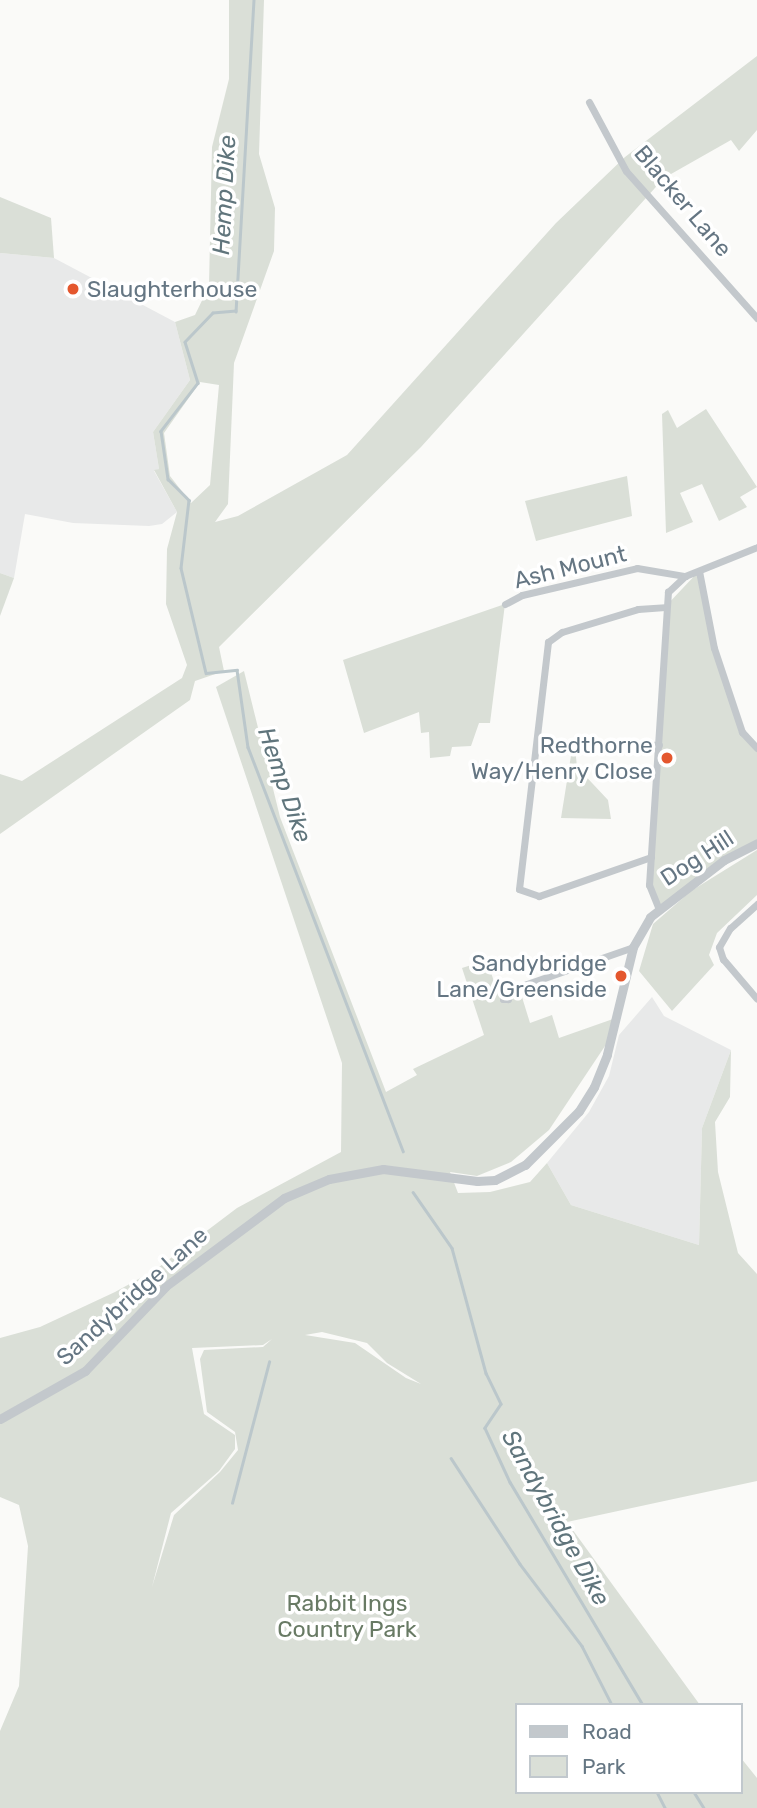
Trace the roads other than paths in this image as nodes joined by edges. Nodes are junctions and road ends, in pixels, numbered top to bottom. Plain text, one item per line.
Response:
1 (589, 102) dead end
2 (757, 318) edge
3 (757, 547) edge
4 (699, 571) junction
5 (685, 576) junction
6 (505, 604) dead end
7 (665, 607) junction
8 (605, 743) dead end
9 (659, 745) junction
10 (757, 748) edge
11 (757, 843) edge
12 (651, 857) junction
13 (757, 904) edge
14 (658, 907) junction
15 (632, 947) junction
16 (512, 991) dead end
17 (757, 999) edge
18 (4, 1417) edge

1 - 2 street, Blacker Lane
3 - 4 street
4 - 5 street
4 - 10 street
5 - 6 street, Ash Mount
5 - 7 street
7 - 9 street
7 - 12 street
8 - 9 street
9 - 12 street
11 - 14 street, Dog Hill
12 - 14 street
13 - 17 street
14 - 15 street, Sandybridge Lane
15 - 16 street
15 - 18 street, Sandybridge Lane

